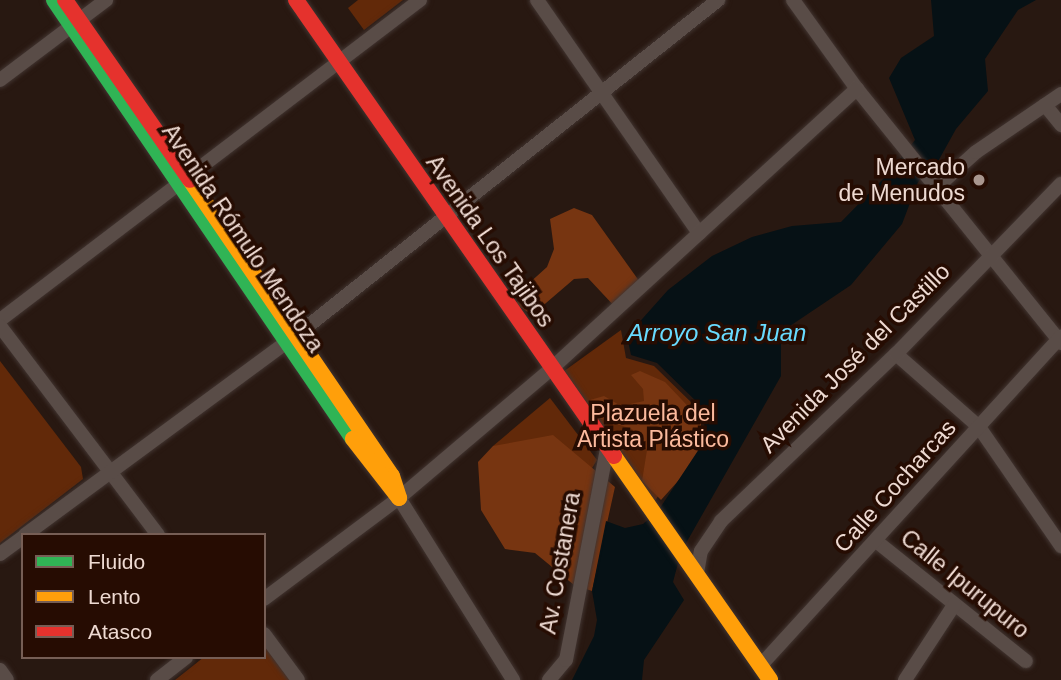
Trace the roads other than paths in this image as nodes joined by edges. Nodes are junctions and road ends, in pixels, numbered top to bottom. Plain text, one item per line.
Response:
1 (54, 0) edge
2 (65, 0) edge
3 (106, 0) edge
4 (296, 0) edge
5 (420, 0) edge
6 (537, 0) edge
7 (718, 0) edge
8 (793, 0) edge
9 (75, 23) junction
10 (339, 62) junction
11 (0, 80) edge
12 (857, 89) junction
13 (598, 91) junction
14 (1061, 94) edge
15 (1045, 105) junction
16 (1061, 125) edge
17 (183, 179) junction
18 (934, 183) junction
19 (1061, 184) edge
20 (446, 217) junction
21 (699, 233) junction
22 (991, 255) junction
23 (0, 320) edge
24 (0, 326) edge
25 (292, 338) junction
26 (1060, 340) edge
27 (896, 354) junction
28 (551, 369) junction
29 (979, 427) junction
30 (607, 449) junction
31 (109, 473) junction
32 (398, 498) junction
33 (28, 533) edge
34 (156, 533) edge
35 (21, 538) edge
36 (876, 541) junction
37 (1061, 546) edge
38 (0, 554) edge
39 (695, 571) junction
40 (266, 597) edge
41 (954, 605) junction
42 (266, 637) edge
43 (183, 659) edge
44 (1026, 661) dead end
45 (761, 665) junction
46 (0, 670) edge
47 (7, 680) edge
48 (157, 680) edge
49 (298, 680) edge
50 (513, 680) edge
51 (549, 680) edge
52 (770, 680) edge
53 (905, 680) edge

1 - 9 main road, Avenida Rómulo Mendoza
2 - 9 main road, Avenida Rómulo Mendoza
3 - 9 street
4 - 10 main road, Avenida Los Tajibos
5 - 10 street
6 - 13 street
7 - 13 street
8 - 12 street
9 - 11 street
9 - 17 main road, Avenida Rómulo Mendoza
10 - 17 street
10 - 20 main road, Avenida Los Tajibos
12 - 18 street
12 - 21 street
13 - 20 street
13 - 21 street
14 - 15 street
15 - 16 street
15 - 18 street
17 - 23 street
17 - 25 main road, Avenida Rómulo Mendoza
18 - 22 street
19 - 22 street, Avenida José del Castillo
20 - 25 street
20 - 28 main road, Avenida Los Tajibos
21 - 28 street
22 - 26 street
22 - 27 street, Avenida José del Castillo
24 - 31 street
25 - 31 street
25 - 32 main road, Avenida Rómulo Mendoza
26 - 29 street, Calle Cocharcas
27 - 29 street
27 - 39 street, Avenida José del Castillo
28 - 30 main road, Avenida Los Tajibos
28 - 32 street
29 - 36 street, Calle Cocharcas
29 - 37 street
30 - 39 main road, Avenida Los Tajibos
30 - 51 street, Av. Costanera
31 - 33 street
31 - 34 street
32 - 40 street
32 - 50 street, Avenida Rómulo Mendoza
35 - 38 street
36 - 41 street, Calle Ipurupuro
36 - 45 street, Calle Cocharcas
39 - 45 main road, Avenida Los Tajibos
41 - 44 street, Calle Ipurupuro
41 - 53 street
42 - 49 street
43 - 48 street
45 - 52 main road, Avenida Los Tajibos
46 - 47 street

